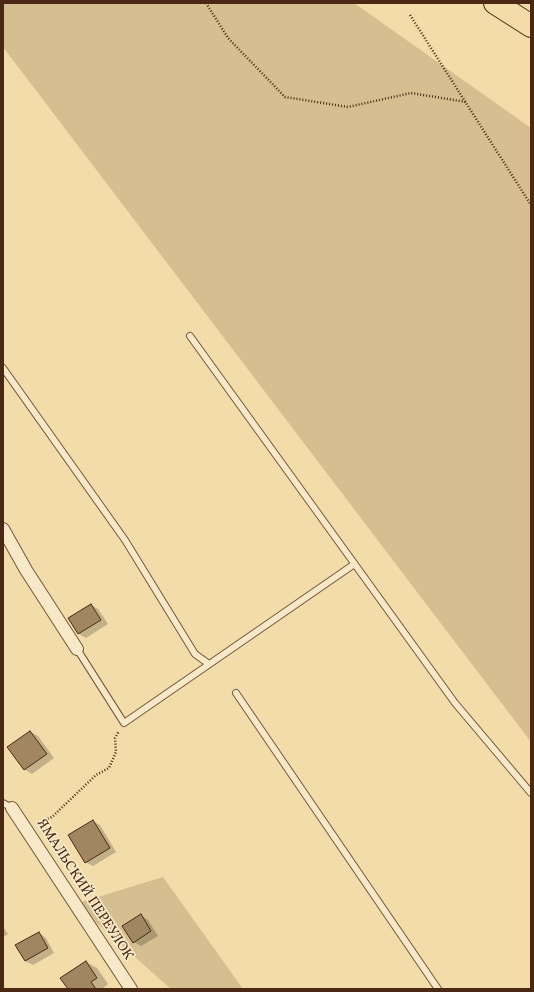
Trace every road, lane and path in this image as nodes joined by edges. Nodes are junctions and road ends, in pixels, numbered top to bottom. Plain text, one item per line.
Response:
1 (206, 3) edge
2 (495, 3) edge
3 (410, 15) dead end
4 (531, 26) edge
5 (466, 102) junction
6 (531, 205) edge
7 (190, 336) dead end
8 (3, 368) edge
9 (3, 529) edge
10 (354, 565) junction
11 (77, 649) joint
12 (209, 664) junction
13 (236, 693) dead end
14 (124, 723) junction
15 (531, 793) edge
16 (8, 806) edge
17 (26, 829) junction
18 (131, 989) edge
19 (438, 989) edge

1 - 5 path
2 - 4 highway
3 - 5 path
5 - 6 path
7 - 10 lane
8 - 12 lane
9 - 11 street
10 - 12 lane
10 - 15 lane
11 - 14 lane
12 - 14 lane
13 - 19 lane
14 - 17 path
16 - 17 street, ЯМАЛЬСКИЙ ПЕРЕУЛОК
17 - 18 street, ЯМАЛЬСКИЙ ПЕРЕУЛОК

